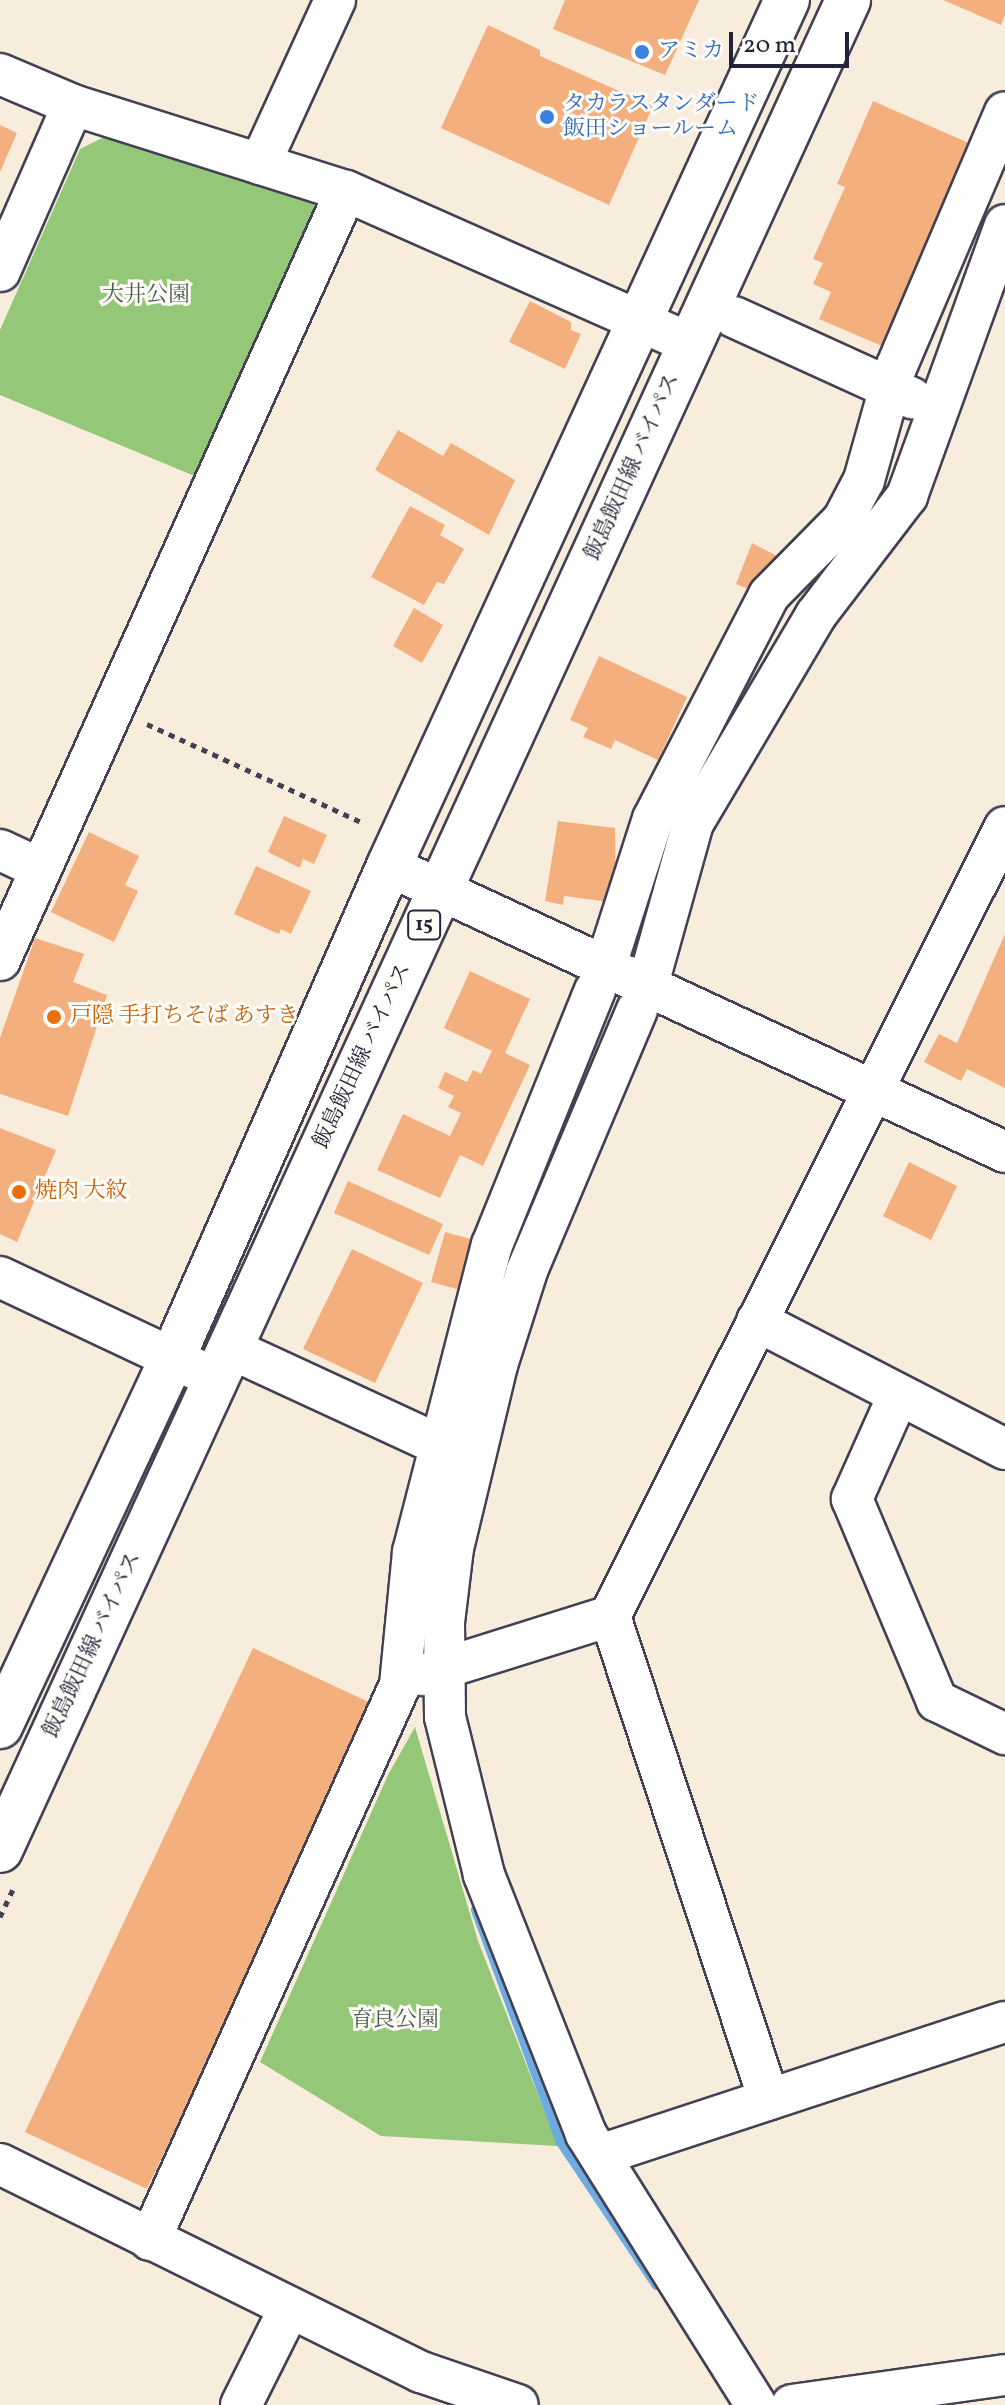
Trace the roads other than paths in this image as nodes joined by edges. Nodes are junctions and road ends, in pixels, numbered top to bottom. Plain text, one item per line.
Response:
1 (335, 0) edge
2 (787, 0) edge
3 (848, 0) edge
4 (0, 74) edge
5 (73, 105) junction
6 (1005, 112) edge
7 (260, 164) junction
8 (346, 191) junction
9 (1003, 232) edge
10 (0, 271) edge
11 (734, 317) dead end
12 (638, 323) junction
13 (689, 343) junction
14 (908, 394) junction
15 (1005, 827) edge
16 (0, 850) edge
17 (389, 866) junction
18 (41, 869) junction
19 (440, 890) junction
20 (0, 960) edge
21 (601, 977) junction
22 (642, 997) junction
23 (871, 1088) junction
24 (1005, 1152) edge
25 (0, 1277) edge
26 (757, 1321) junction
27 (173, 1357) junction
28 (233, 1368) junction
29 (898, 1396) junction
30 (439, 1445) junction
31 (1005, 1449) edge
32 (610, 1616) junction
33 (445, 1664) junction
34 (400, 1685) junction
35 (0, 1726) edge
36 (1005, 1734) edge
37 (0, 1850) edge
38 (1005, 2022) edge
39 (769, 2100) junction
40 (600, 2155) junction
41 (0, 2164) edge
42 (150, 2240) junction
43 (289, 2309) junction
44 (1005, 2375) edge
45 (903, 2398) edge
46 (241, 2405) edge
47 (518, 2405) edge
48 (756, 2405) edge
49 (792, 2405) edge

1 - 7 street
2 - 12 main road, 15
3 - 13 main road, 飯島飯田線 バイパス / 15
4 - 5 street
5 - 7 street
5 - 10 street
6 - 14 street
7 - 8 street
8 - 12 street
8 - 18 street
9 - 14 street
11 - 14 street
12 - 13 street
12 - 17 main road, 15
13 - 19 main road, 飯島飯田線 バイパス / 15
14 - 21 street
14 - 22 street
15 - 23 street
16 - 18 street
17 - 19 street
17 - 27 main road, 15
18 - 20 street
19 - 21 street
19 - 28 main road, 飯島飯田線 バイパス / 15
21 - 22 street
21 - 30 street
22 - 23 street
22 - 33 street
23 - 24 street
23 - 26 street
25 - 27 street
26 - 29 street
26 - 32 street
27 - 28 street
27 - 35 main road, 15
28 - 30 street
28 - 37 main road, 飯島飯田線 バイパス / 15
29 - 31 street
29 - 36 street
30 - 34 street
32 - 33 street
32 - 39 street
33 - 34 street
33 - 40 street
34 - 42 street
38 - 39 street
39 - 40 street
40 - 48 street
41 - 42 street
42 - 43 street
43 - 46 street
43 - 47 street
44 - 45 street
45 - 49 street

